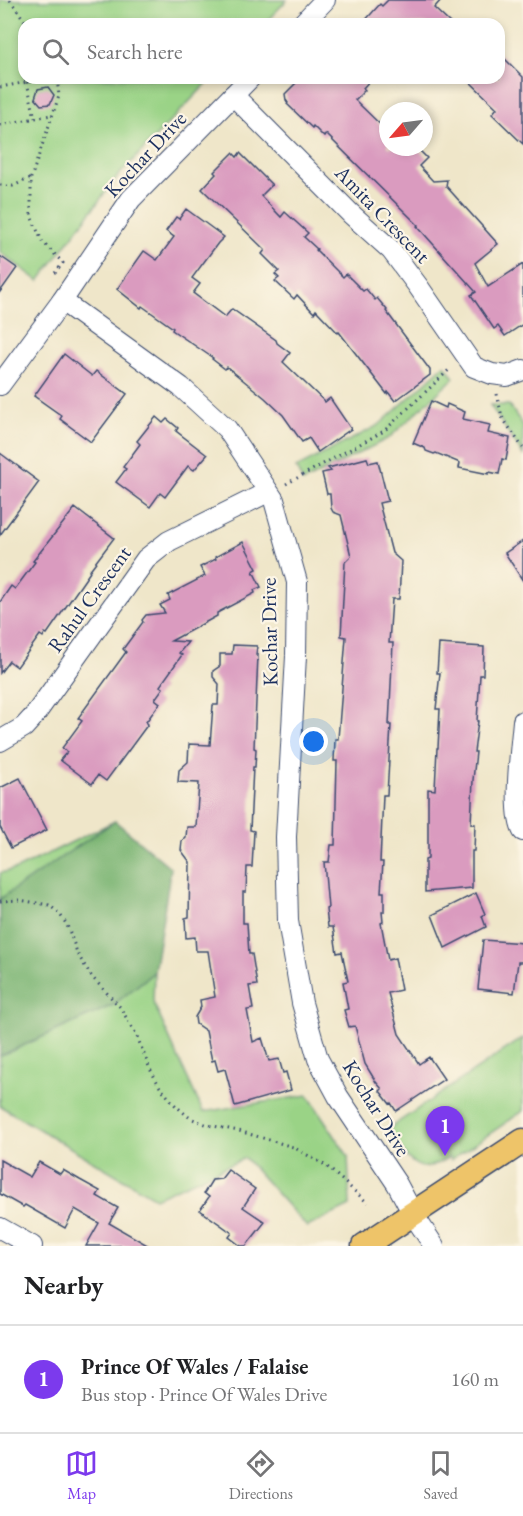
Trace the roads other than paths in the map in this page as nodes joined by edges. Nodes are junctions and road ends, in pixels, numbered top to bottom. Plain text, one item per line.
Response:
1 (325, 0) edge
2 (308, 18) edge
3 (244, 84) edge
4 (233, 95) junction
5 (62, 301) junction
6 (523, 370) edge
7 (0, 384) edge
8 (268, 492) junction
9 (523, 721) edge
10 (0, 741) edge
11 (523, 831) edge
12 (523, 1141) edge
13 (413, 1214) junction
14 (0, 1228) edge
15 (32, 1246) edge
16 (364, 1246) edge
17 (434, 1246) edge

1 - 2 street
3 - 4 street, Kochar Drive
4 - 5 street, Kochar Drive
4 - 6 street, Amita Crescent
5 - 7 street
5 - 8 street, Kochar Drive
8 - 10 street, Rahul Crescent
8 - 13 street, Kochar Drive
9 - 11 street
12 - 13 main road
13 - 16 main road
13 - 17 street, Kochar Drive
14 - 15 street

